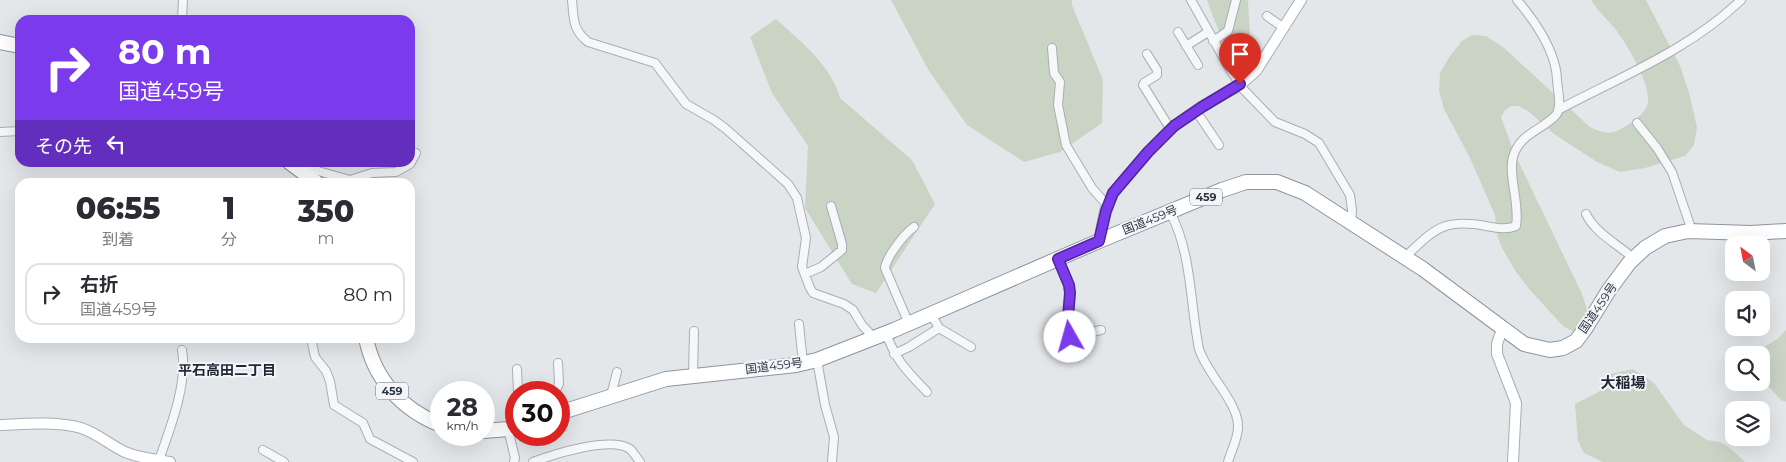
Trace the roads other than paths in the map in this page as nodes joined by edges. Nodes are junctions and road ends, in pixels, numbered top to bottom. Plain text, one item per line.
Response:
1 (183, 0) edge
2 (572, 0) edge
3 (1190, 0) edge
4 (1236, 0) edge
5 (1301, 0) edge
6 (1518, 0) edge
7 (1741, 0) edge
8 (182, 15) edge
9 (1268, 16) dead end
10 (1284, 28) junction
11 (1178, 32) dead end
12 (1208, 32) junction
13 (1213, 41) junction
14 (0, 42) edge
15 (15, 45) edge
16 (1186, 46) junction
17 (1052, 48) dead end
18 (1147, 54) dead end
19 (1198, 65) dead end
20 (1239, 85) junction
21 (1558, 110) junction
22 (1196, 111) junction
23 (1637, 123) dead end
24 (1171, 130) junction
25 (15, 131) edge
26 (0, 132) edge
27 (1219, 145) dead end
28 (296, 167) edge
29 (313, 167) edge
30 (405, 167) edge
31 (311, 178) edge
32 (343, 178) edge
33 (356, 178) edge
34 (1108, 205) junction
35 (831, 206) dead end
36 (1170, 212) junction
37 (1586, 214) dead end
38 (1351, 224) junction
39 (914, 227) dead end
40 (1692, 231) junction
41 (1786, 231) edge
42 (1099, 241) junction
43 (1405, 257) junction
44 (1058, 259) junction
45 (1634, 259) junction
46 (805, 274) junction
47 (932, 314) junction
48 (798, 324) dead end
49 (909, 324) junction
50 (939, 328) junction
51 (1502, 329) junction
52 (1101, 330) dead end
53 (694, 331) dead end
54 (881, 336) junction
55 (312, 343) edge
56 (367, 343) edge
57 (971, 347) dead end
58 (182, 350) dead end
59 (894, 354) junction
60 (817, 360) junction
61 (558, 364) dead end
62 (803, 364) junction
63 (517, 369) dead end
64 (617, 372) dead end
65 (693, 376) junction
66 (518, 381) edge
67 (559, 381) edge
68 (928, 392) dead end
69 (611, 395) junction
70 (570, 409) edge
71 (430, 420) edge
72 (0, 425) edge
73 (514, 446) edge
74 (263, 450) dead end
75 (159, 460) junction
76 (170, 462) edge
77 (284, 462) edge
78 (413, 462) edge
79 (514, 462) edge
80 (533, 462) edge
81 (640, 462) edge
82 (832, 462) edge
83 (1228, 462) edge
84 (1513, 462) edge

1 - 8 street
2 - 46 street
3 - 12 street
4 - 13 street
5 - 10 street
6 - 21 street
7 - 21 street
9 - 10 street
10 - 20 street
11 - 16 street
12 - 13 street
12 - 16 street
13 - 20 street
14 - 15 highway
16 - 19 street
17 - 34 street
18 - 24 street
20 - 22 street
20 - 38 street
21 - 43 street
22 - 24 street
22 - 27 street
23 - 40 street
24 - 34 street
25 - 26 street
28 - 31 highway
29 - 32 street
30 - 33 street
34 - 42 street
35 - 46 street
36 - 38 highway, 国道459号 / 459
36 - 42 highway, 国道459号 / 459
36 - 83 street
37 - 45 street
38 - 43 highway, 国道459号 / 459
39 - 49 street
40 - 41 highway, 国道459号 / 459
40 - 45 highway, 国道459号 / 459
42 - 44 highway, 国道459号 / 459
43 - 51 highway, 国道459号 / 459
44 - 47 highway, 国道459号 / 459
44 - 52 street
45 - 51 highway, 国道459号 / 459
46 - 54 street
47 - 49 highway, 国道459号 / 459
47 - 50 street
48 - 62 street
49 - 54 highway, 国道459号 / 459
50 - 57 street
50 - 59 street
51 - 84 street
53 - 65 street
54 - 59 street
54 - 60 highway, 国道459号 / 459
55 - 78 street
56 - 71 highway, 459
58 - 75 street
59 - 68 street
60 - 62 highway, 国道459号 / 459
60 - 82 street
61 - 67 street
62 - 65 highway, 国道459号 / 459
63 - 66 street
64 - 69 street
65 - 69 highway, 国道459号 / 459
69 - 70 highway, 国道459号 / 459
72 - 75 street
73 - 79 street
74 - 77 street
75 - 76 street
80 - 81 street

